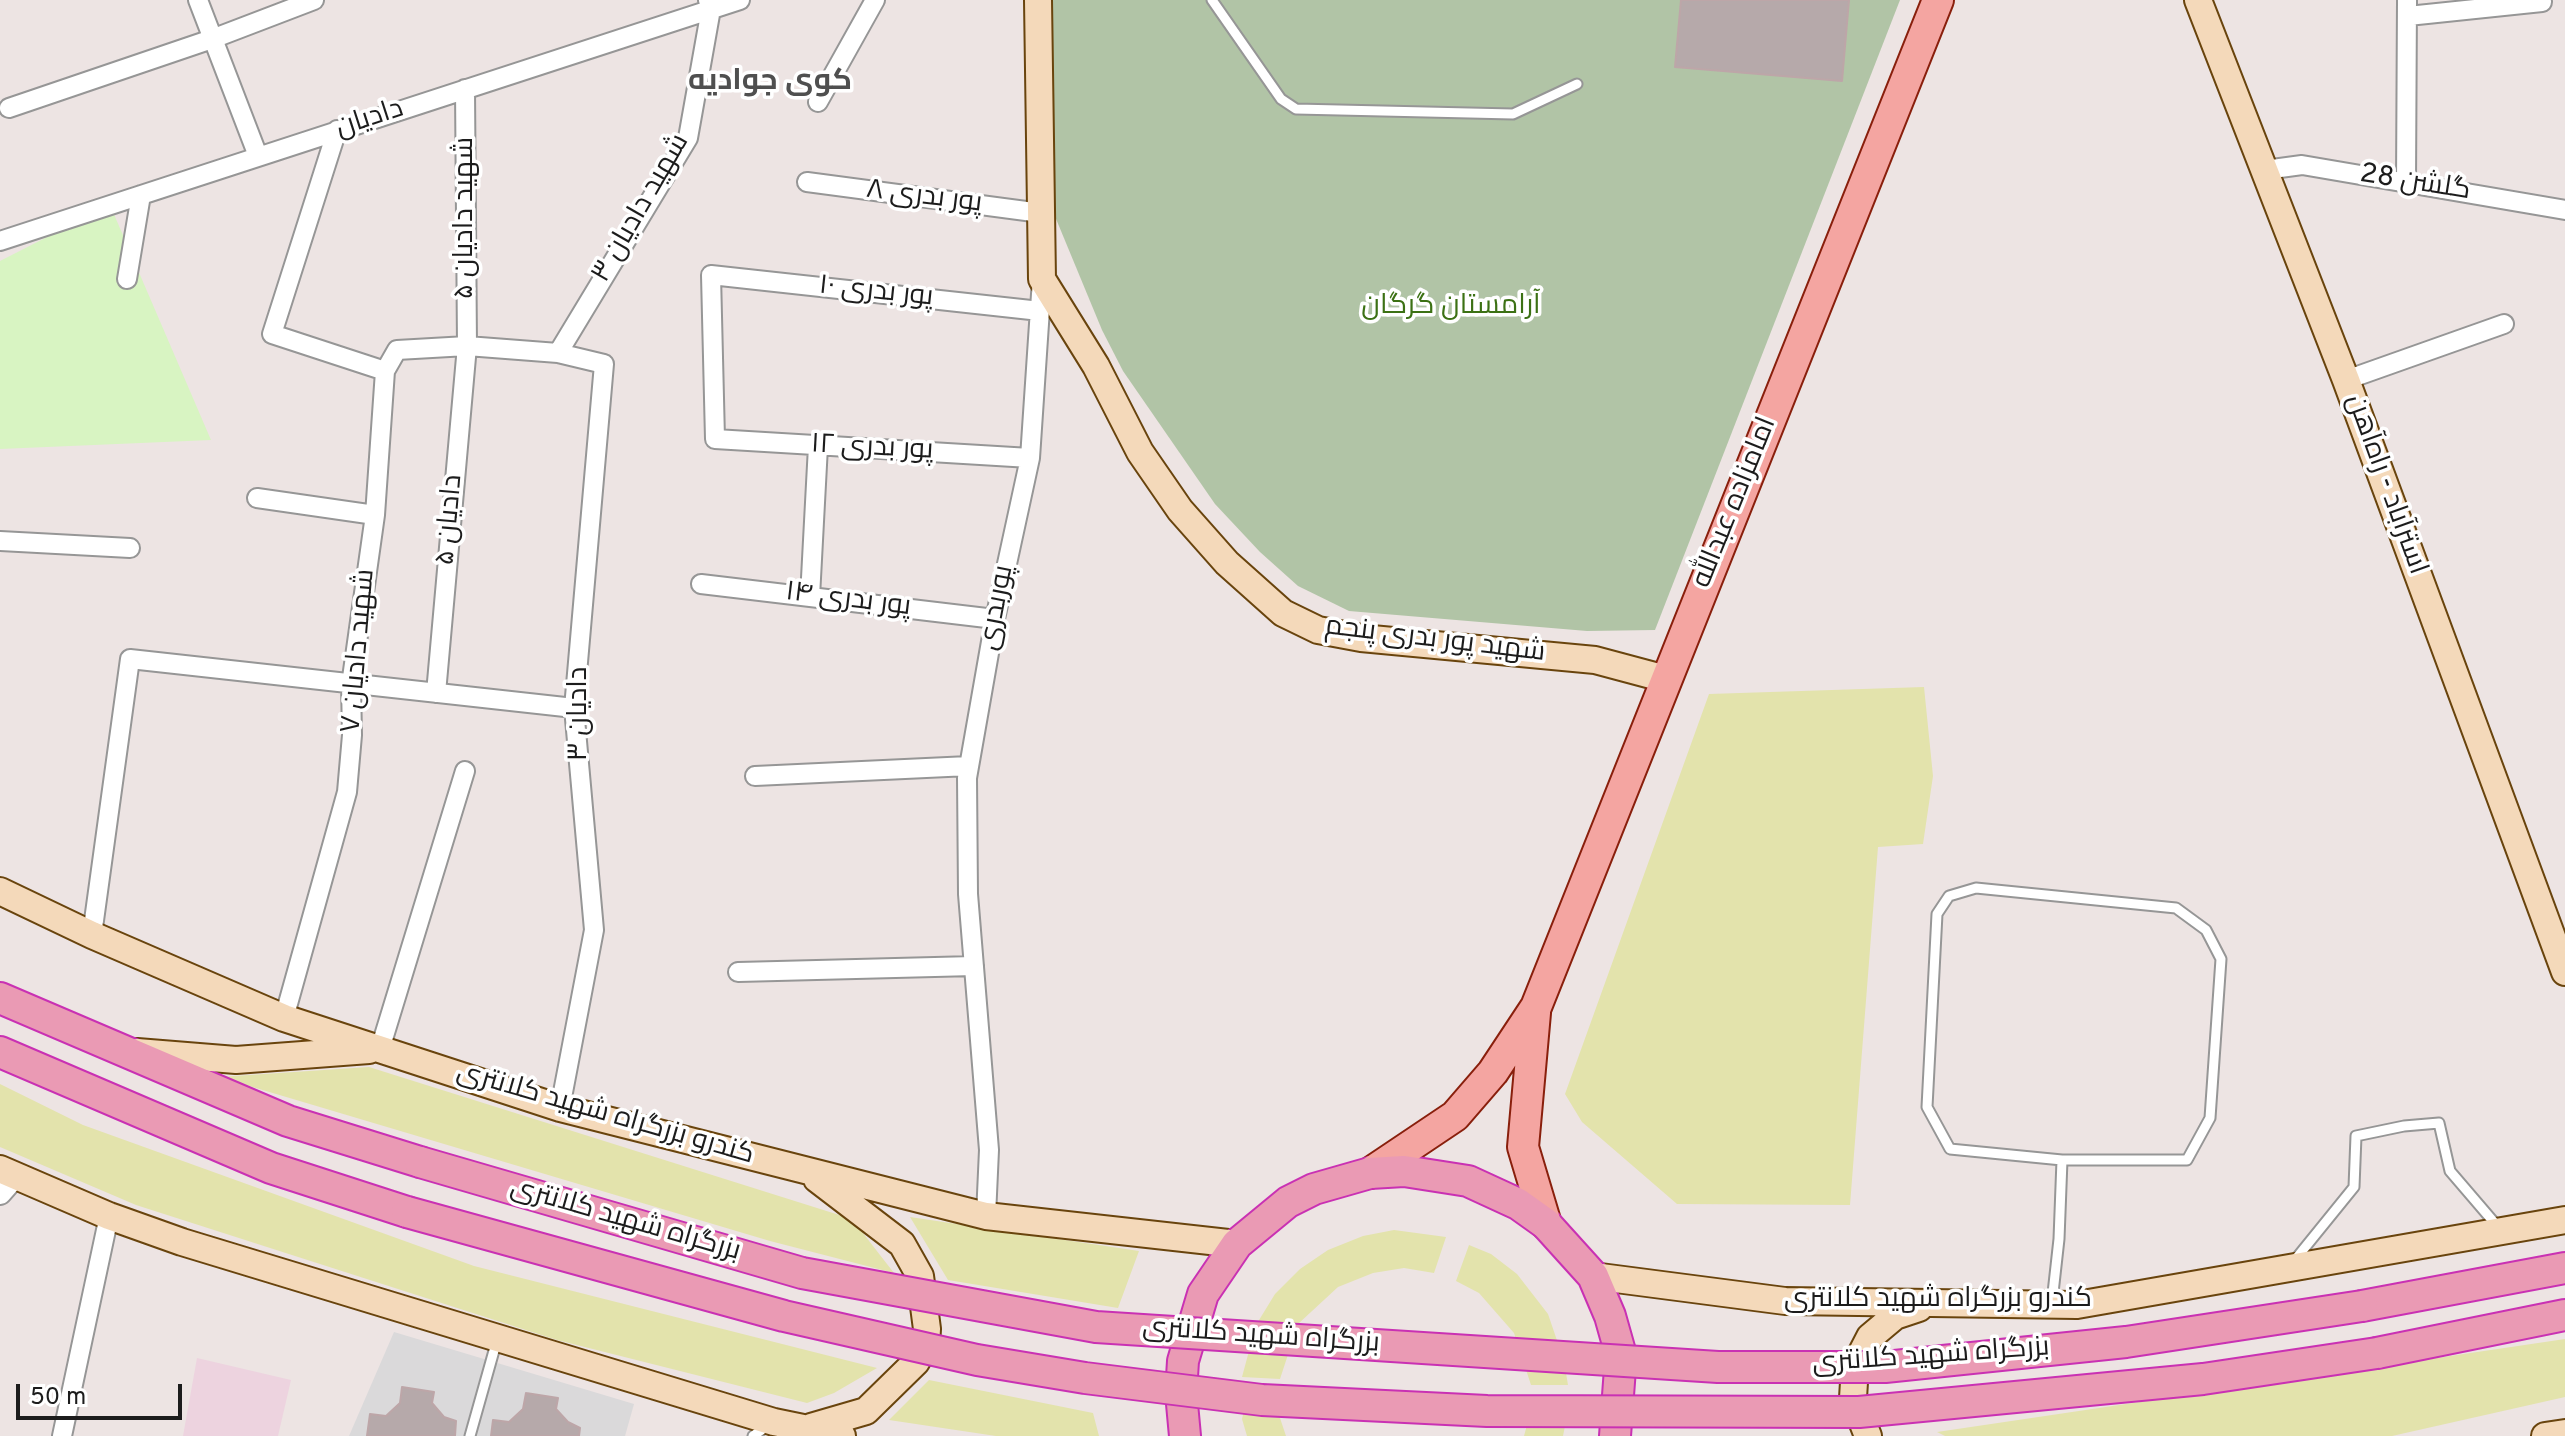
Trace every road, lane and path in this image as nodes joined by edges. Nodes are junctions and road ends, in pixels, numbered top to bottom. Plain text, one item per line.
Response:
1 (198, 0) edge
2 (314, 0) edge
3 (740, 0) edge
4 (875, 0) edge
5 (1038, 0) edge
6 (1212, 0) edge
7 (1938, 0) edge
8 (2198, 0) edge
9 (2542, 2) edge
10 (710, 4) edge
11 (2408, 8) edge
12 (212, 39) junction
13 (1577, 84) dead end
14 (465, 89) junction
15 (818, 102) dead end
16 (9, 108) dead end
17 (337, 130) junction
18 (258, 156) junction
19 (2265, 170) junction
20 (807, 182) dead end
21 (2406, 183) junction
22 (141, 195) junction
23 (2565, 210) edge
24 (1041, 213) junction
25 (0, 241) edge
26 (127, 279) dead end
27 (1042, 279) junction
28 (1040, 311) junction
29 (2504, 324) dead end
30 (467, 346) junction
31 (558, 353) junction
32 (385, 371) junction
33 (2346, 380) junction
34 (715, 439) joint
35 (818, 446) junction
36 (1030, 458) junction
37 (257, 498) dead end
38 (375, 515) junction
39 (0, 541) edge
40 (130, 548) dead end
41 (701, 584) dead end
42 (810, 597) junction
43 (995, 619) junction
44 (1666, 679) junction
45 (351, 685) junction
46 (436, 693) junction
47 (574, 708) junction
48 (969, 766) junction
49 (465, 771) dead end
50 (755, 776) dead end
51 (0, 891) edge
52 (92, 935) junction
53 (974, 966) junction
54 (738, 972) dead end
55 (2565, 972) edge
56 (0, 998) edge
57 (1536, 1007) junction
58 (284, 1018) junction
59 (380, 1049) junction
60 (125, 1051) junction
61 (0, 1052) edge
62 (560, 1108) junction
63 (2062, 1160) junction
64 (806, 1170) junction
65 (1370, 1173) junction
66 (5, 1179) edge
67 (109, 1216) junction
68 (986, 1216) junction
69 (2565, 1220) edge
70 (1546, 1224) junction
71 (2503, 1232) junction
72 (1237, 1244) junction
73 (2565, 1268) edge
74 (2287, 1270) junction
75 (1593, 1276) junction
76 (2051, 1305) junction
77 (1926, 1306) junction
78 (2565, 1315) edge
79 (498, 1337) junction
80 (807, 1428) junction
81 (763, 1429) edge
82 (2565, 1433) edge
83 (62, 1436) edge
84 (470, 1436) edge
85 (842, 1436) edge
86 (1185, 1436) edge
87 (1615, 1436) edge
88 (1868, 1436) edge
89 (2545, 1436) edge

1 - 12 street
2 - 12 street
3 - 10 street, دادیان
4 - 15 street
5 - 24 main road, پوربدری
6 - 13 lane
7 - 44 main road, امامزاده عبدالله
8 - 19 main road, استرآباد - راه‌آهن
9 - 11 street
10 - 14 street, دادیان
10 - 31 street, ۳ شهید دادیان
11 - 21 street
12 - 16 street
12 - 18 street
14 - 17 street, دادیان
14 - 30 street, ۵ شهید دادیان
17 - 18 street, دادیان
17 - 32 street
18 - 22 street, دادیان
19 - 21 street, گلشن 28
19 - 33 main road, استرآباد - راه‌آهن
20 - 24 street, پور بدری ۸
21 - 23 street, گلشن 28
22 - 25 street, دادیان
22 - 26 street
24 - 27 main road, پوربدری
27 - 28 street, پوربدری
27 - 44 main road, شهید پور بدری پنجم
28 - 34 street, پور بدری ۱۰
28 - 36 street, پوربدری
29 - 33 street
30 - 31 street
30 - 32 street
30 - 46 street, دادیان ۵
31 - 47 street, دادیان ۳
32 - 38 street, شهید دادیان ۷
33 - 55 main road, استرآباد - راه‌آهن
34 - 35 street, پور بدری ۱۲
35 - 36 street, پور بدری ۱۲
35 - 42 street
36 - 43 street, پوربدری
37 - 38 street
38 - 45 street, شهید دادیان ۷
39 - 40 street
41 - 42 street, پور بدری ۱۴
42 - 43 street, پور بدری ۱۴
43 - 48 street, پوربدری
44 - 57 main road, امامزاده عبدالله
45 - 46 street
45 - 52 street
45 - 58 street, شهید دادیان ۷
46 - 47 street
47 - 62 street, دادیان ۳
48 - 50 street
48 - 53 street, پوربدری
49 - 59 street
51 - 52 main road, کندرو بزرگراه شهید کلانتری
52 - 58 main road, کندرو بزرگراه شهید کلانتری
53 - 54 street
53 - 68 street, پوربدری
56 - 60 highway, بزرگراه شهید کلانتری
57 - 65 main road, امامزاده عبدالله
57 - 70 main road, امامزاده عبدالله
58 - 59 main road, کندرو بزرگراه شهید کلانتری
59 - 60 main road
59 - 62 main road, کندرو بزرگراه شهید کلانتری
60 - 73 highway, بزرگراه شهید کلانتری, bridge
61 - 78 highway, بزرگراه شهید کلانتری, bridge
62 - 64 main road, کندرو بزرگراه شهید کلانتری
63 - 63 lane
63 - 76 lane
64 - 68 main road, کندرو بزرگراه شهید کلانتری
64 - 80 main road
65 - 70 highway
65 - 72 highway
66 - 67 main road
67 - 79 main road
67 - 83 street
68 - 72 main road, کندرو بزرگراه شهید کلانتری
69 - 71 main road, کندرو بزرگراه شهید کلانتری
70 - 75 highway
71 - 74 main road, کندرو بزرگراه شهید کلانتری
71 - 74 lane
72 - 86 highway
74 - 76 main road, کندرو بزرگراه شهید کلانتری
75 - 77 main road, کندرو بزرگراه شهید کلانتری
75 - 87 highway
76 - 77 main road, کندرو بزرگراه شهید کلانتری
77 - 88 main road
79 - 81 main road
79 - 84 lane
80 - 81 main road
80 - 85 main road
82 - 89 main road

